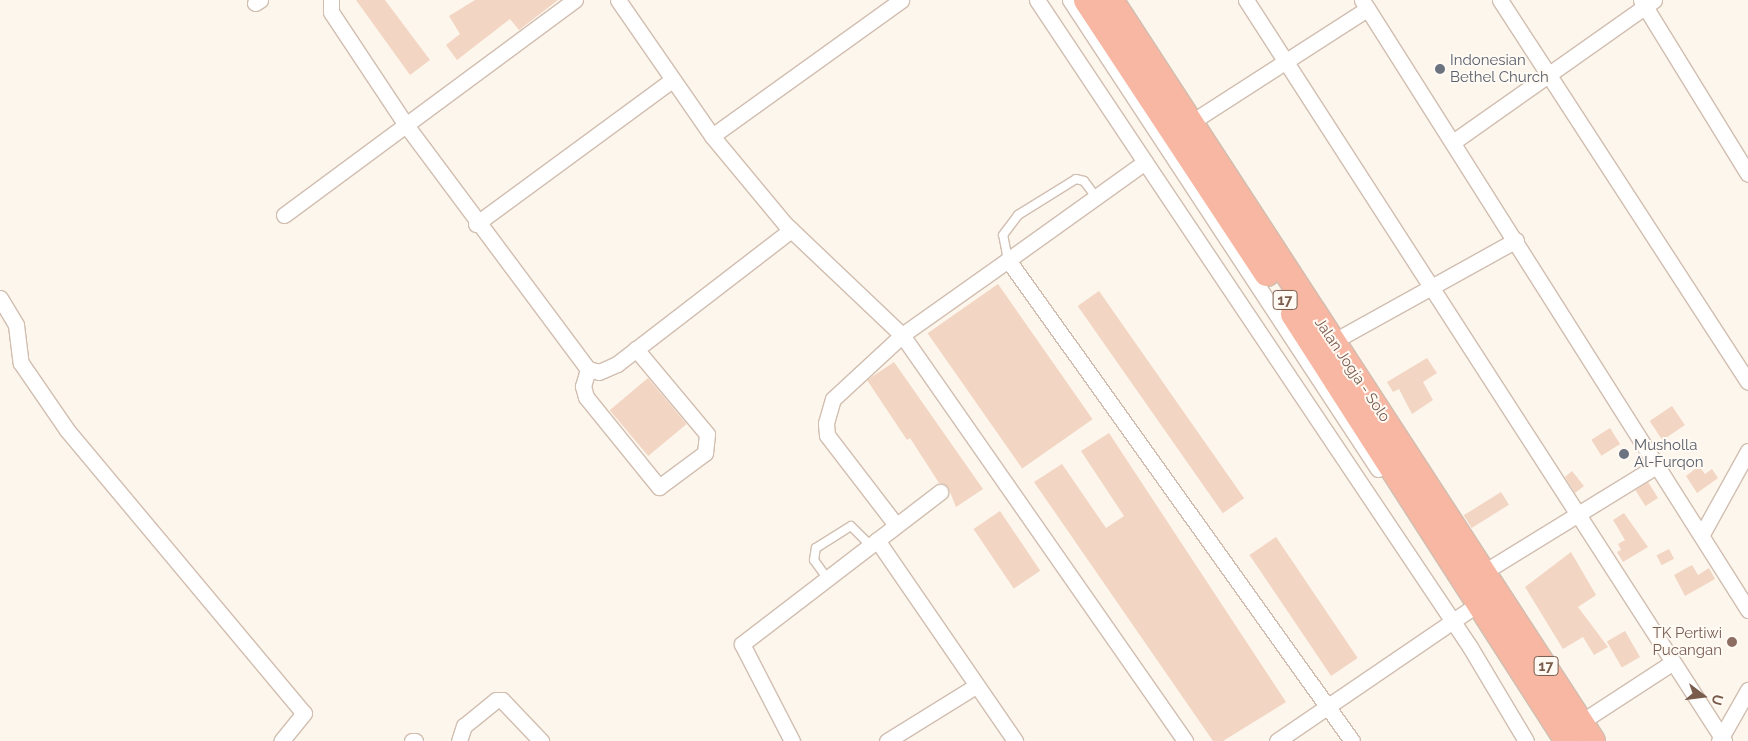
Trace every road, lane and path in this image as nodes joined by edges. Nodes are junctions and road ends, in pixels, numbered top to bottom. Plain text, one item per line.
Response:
1 (331, 0) edge
2 (575, 0) edge
3 (618, 0) edge
4 (902, 0) edge
5 (1037, 0) edge
6 (1070, 0) edge
7 (1087, 0) edge
8 (1110, 0) edge
9 (1246, 0) edge
10 (1500, 0) edge
11 (1647, 2) edge
12 (1364, 5) edge
13 (1285, 60) junction
14 (1548, 73) junction
15 (671, 82) junction
16 (1190, 123) junction
17 (406, 125) junction
18 (712, 136) junction
19 (1453, 142) junction
20 (1145, 162) junction
21 (1748, 174) edge
22 (1096, 197) junction
23 (284, 215) dead end
24 (476, 224) junction
25 (791, 230) junction
26 (1516, 240) junction
27 (1008, 260) junction
28 (1432, 288) junction
29 (0, 298) edge
30 (902, 335) junction
31 (1334, 341) junction
32 (636, 349) junction
33 (588, 369) junction
34 (1748, 382) edge
35 (1748, 451) edge
36 (1658, 465) junction
37 (940, 492) dead end
38 (1579, 515) junction
39 (896, 525) junction
40 (1702, 534) junction
41 (873, 543) junction
42 (1447, 560) junction
43 (828, 578) junction
44 (1484, 593) junction
45 (1748, 610) edge
46 (1451, 620) junction
47 (1670, 664) junction
48 (974, 687) junction
49 (1748, 690) edge
50 (1326, 704) junction
51 (1581, 735) edge
52 (1721, 740) edge
53 (281, 741) edge
54 (459, 741) edge
55 (541, 741) edge
56 (792, 741) edge
57 (887, 741) edge
58 (1014, 741) edge
59 (1185, 741) edge
60 (1277, 741) edge
61 (1352, 741) edge
62 (1526, 741) edge
63 (1555, 741) edge

1 - 17 street
2 - 17 street
3 - 15 street
4 - 18 street
5 - 20 street
6 - 42 street
7 - 42 highway, Jalan Jogja - Solo / 17
8 - 16 highway, Jalan Jogja - Solo / 17
9 - 13 street
10 - 14 street
11 - 14 street
11 - 21 street
12 - 13 street
12 - 19 street
13 - 16 street
13 - 28 street
14 - 19 street
14 - 34 street
15 - 18 street
15 - 24 street
16 - 31 highway, Jalan Jogja - Solo / 17
17 - 23 street
17 - 24 street
18 - 25 street
19 - 26 street
20 - 22 street
20 - 46 street
22 - 27 street
22 - 27 lane
24 - 33 street
25 - 30 street
25 - 32 street
26 - 28 street
26 - 36 street
27 - 30 street
27 - 50 street
28 - 31 street
28 - 38 street
29 - 53 street
30 - 39 street
30 - 59 street
31 - 44 highway, Jalan Jogja - Solo / 17
32 - 33 street
32 - 33 street
35 - 40 street
36 - 38 street
36 - 40 street
37 - 39 street
38 - 44 street
38 - 47 street
39 - 41 street
40 - 45 street
41 - 43 street
41 - 43 lane
41 - 48 street
42 - 44 highway, Jalan Jogja - Solo / 17
43 - 56 street
44 - 46 street
44 - 51 highway, Jalan Jogja - Solo / 17
44 - 63 street
46 - 50 street
46 - 62 street
47 - 51 street
47 - 52 street
48 - 57 street
48 - 58 street
49 - 52 street
50 - 60 street
50 - 61 street
54 - 55 street

